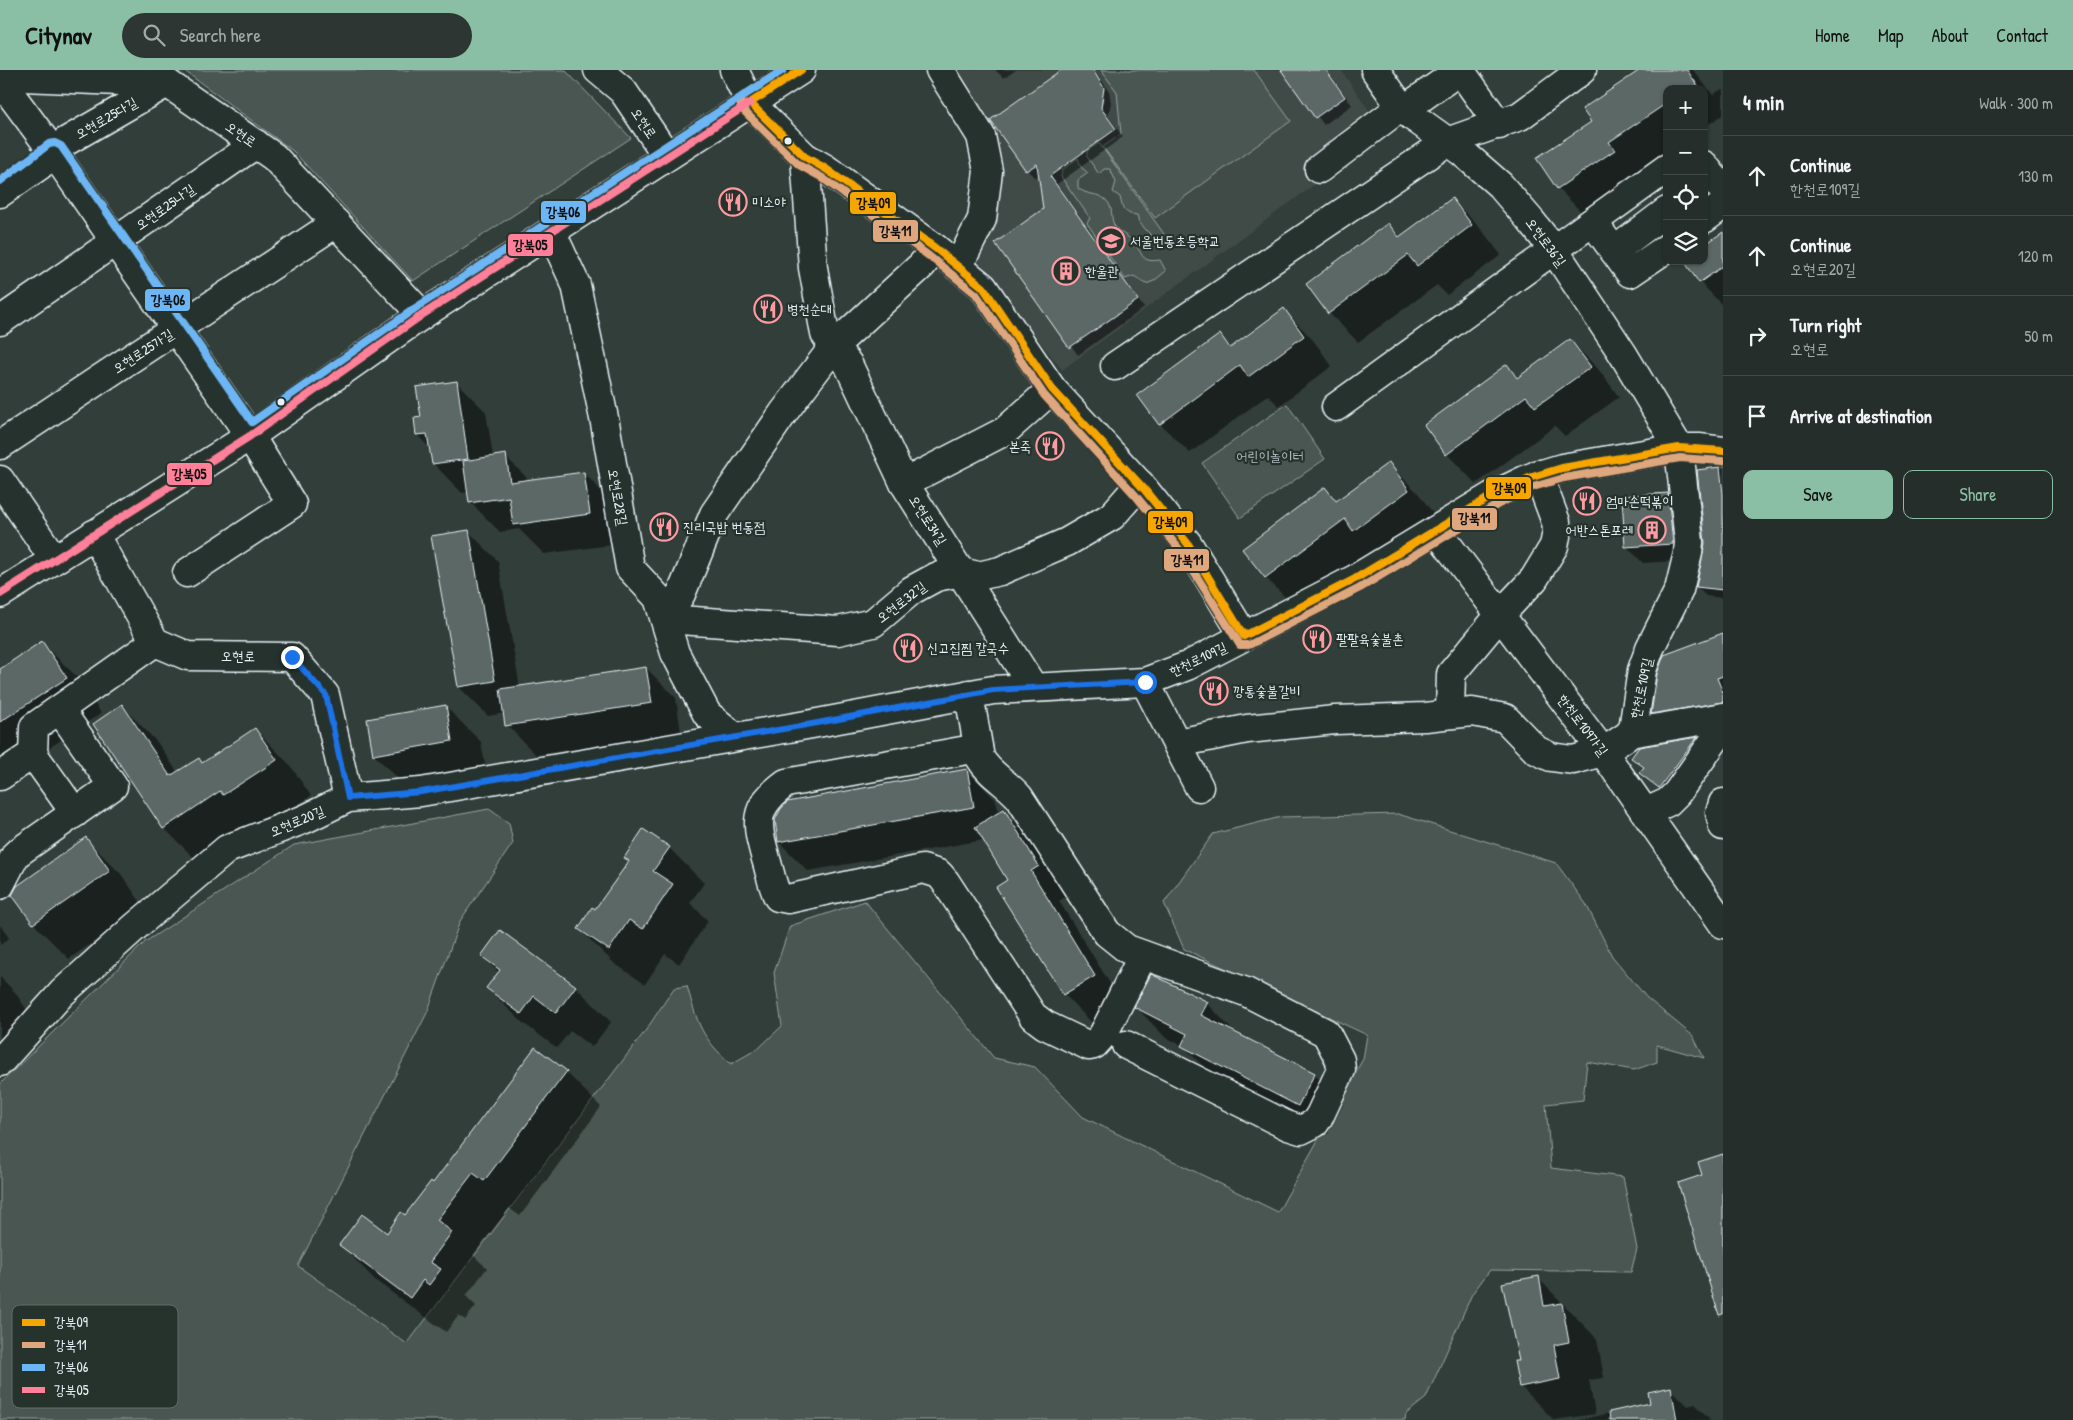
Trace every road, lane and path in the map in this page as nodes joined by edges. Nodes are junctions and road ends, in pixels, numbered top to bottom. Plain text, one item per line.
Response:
1 (598, 70) edge
2 (734, 70) edge
3 (801, 70) edge
4 (940, 70) edge
5 (1375, 70) edge
6 (1460, 70) edge
7 (1582, 70) edge
8 (0, 76) edge
9 (0, 80) edge
10 (167, 83) junction
11 (750, 103) junction
12 (1403, 108) junction
13 (1499, 125) junction
14 (1447, 142) junction
15 (256, 144) junction
16 (54, 152) junction
17 (667, 156) junction
18 (805, 157) junction
19 (1319, 169) dead end
20 (1708, 170) edge
21 (1663, 171) edge
22 (1723, 190) edge
23 (0, 193) edge
24 (1723, 205) edge
25 (1663, 214) edge
26 (1708, 216) edge
27 (1593, 222) junction
28 (336, 223) junction
29 (551, 231) junction
30 (116, 241) junction
31 (935, 248) junction
32 (1554, 250) junction
33 (1614, 251) junction
34 (1663, 251) edge
35 (958, 267) junction
36 (422, 315) junction
37 (0, 321) edge
38 (176, 329) junction
39 (834, 346) junction
40 (1115, 366) dead end
41 (1052, 389) junction
42 (1336, 407) dead end
43 (250, 436) junction
44 (0, 445) edge
45 (1678, 448) junction
46 (1723, 451) edge
47 (1538, 474) junction
48 (0, 480) edge
49 (904, 484) junction
50 (1140, 484) junction
51 (1437, 531) junction
52 (94, 534) junction
53 (54, 559) junction
54 (961, 572) junction
55 (187, 573) dead end
56 (0, 594) edge
57 (1500, 615) junction
58 (665, 619) junction
59 (1244, 636) junction
60 (155, 642) junction
61 (1145, 682) junction
62 (1033, 687) junction
63 (969, 694) junction
64 (60, 710) junction
65 (1450, 714) junction
66 (1723, 717) edge
67 (1723, 728) edge
68 (1630, 734) junction
69 (735, 737) junction
70 (1178, 743) junction
71 (978, 748) junction
72 (1603, 752) junction
73 (32, 754) junction
74 (0, 776) edge
75 (1199, 787) dead end
76 (348, 798) junction
77 (1723, 803) edge
78 (1646, 812) junction
79 (75, 813) junction
80 (1723, 826) edge
81 (0, 885) edge
82 (1723, 924) edge
83 (1143, 955) junction
84 (1126, 1045) dead end
85 (0, 1062) edge

1 - 17 street, 오현로
2 - 11 street
3 - 11 street
4 - 35 street
5 - 12 street, 오현로36길
6 - 12 street
6 - 13 street
7 - 13 street
8 - 10 street
9 - 16 street
10 - 15 street, 오현로
10 - 16 street, 오현로25다길
11 - 17 street
11 - 18 street
12 - 14 street, 오현로36길
12 - 19 street
13 - 14 street
14 - 32 street, 오현로36길
14 - 40 street
15 - 28 street, 오현로
15 - 30 street, 오현로25나길
16 - 23 street, 오현로25다길
16 - 30 street
17 - 29 street
18 - 31 street
18 - 39 street, 오현로34길
20 - 22 street
21 - 27 street
24 - 26 street
25 - 33 street
27 - 32 street
27 - 33 street
28 - 36 street, 오현로
28 - 38 street, 오현로25가길
29 - 36 street
29 - 58 street, 오현로28길
30 - 37 street, 오현로25나길
30 - 38 street
31 - 35 street
31 - 39 street
32 - 42 street
32 - 45 street, 오현로36길
33 - 34 street
35 - 41 street
36 - 43 street
38 - 43 street
38 - 44 street, 오현로25가길
39 - 49 street, 오현로34길
39 - 58 street
41 - 49 street
41 - 50 street
43 - 52 street
43 - 55 street
45 - 46 street, 한천로109길
45 - 47 street, 한천로109길
45 - 68 street, 한천로109길
47 - 51 street, 한천로109길
47 - 57 street
48 - 53 street
49 - 54 street, 오현로34길
50 - 54 street, 오현로32길
50 - 59 street
51 - 57 street, 한천로109가길
51 - 59 street, 한천로109길
52 - 53 street
52 - 60 street
53 - 56 street
54 - 58 street, 오현로32길
54 - 62 street, 오현로34길
57 - 65 street
57 - 72 street, 한천로109가길
58 - 69 street, 오현로28길
59 - 61 street, 한천로109길
60 - 64 street
60 - 76 street, 오현로
61 - 62 street, 한천로109길
61 - 70 street
62 - 63 street, 한천로109길
63 - 69 street, 한천로109길
63 - 71 street
64 - 73 street
64 - 79 street
65 - 70 street, 한천로109길
65 - 72 street, 한천로109길
66 - 68 street
67 - 78 street
68 - 72 street, 한천로109길
69 - 76 street, 오현로20길
70 - 75 street
71 - 83 street
71 - 83 street
72 - 78 street, 한천로109가길
73 - 74 street
73 - 79 street
76 - 85 street, 오현로20길
77 - 80 street
78 - 82 street, 한천로109가길
79 - 81 street
83 - 84 street

